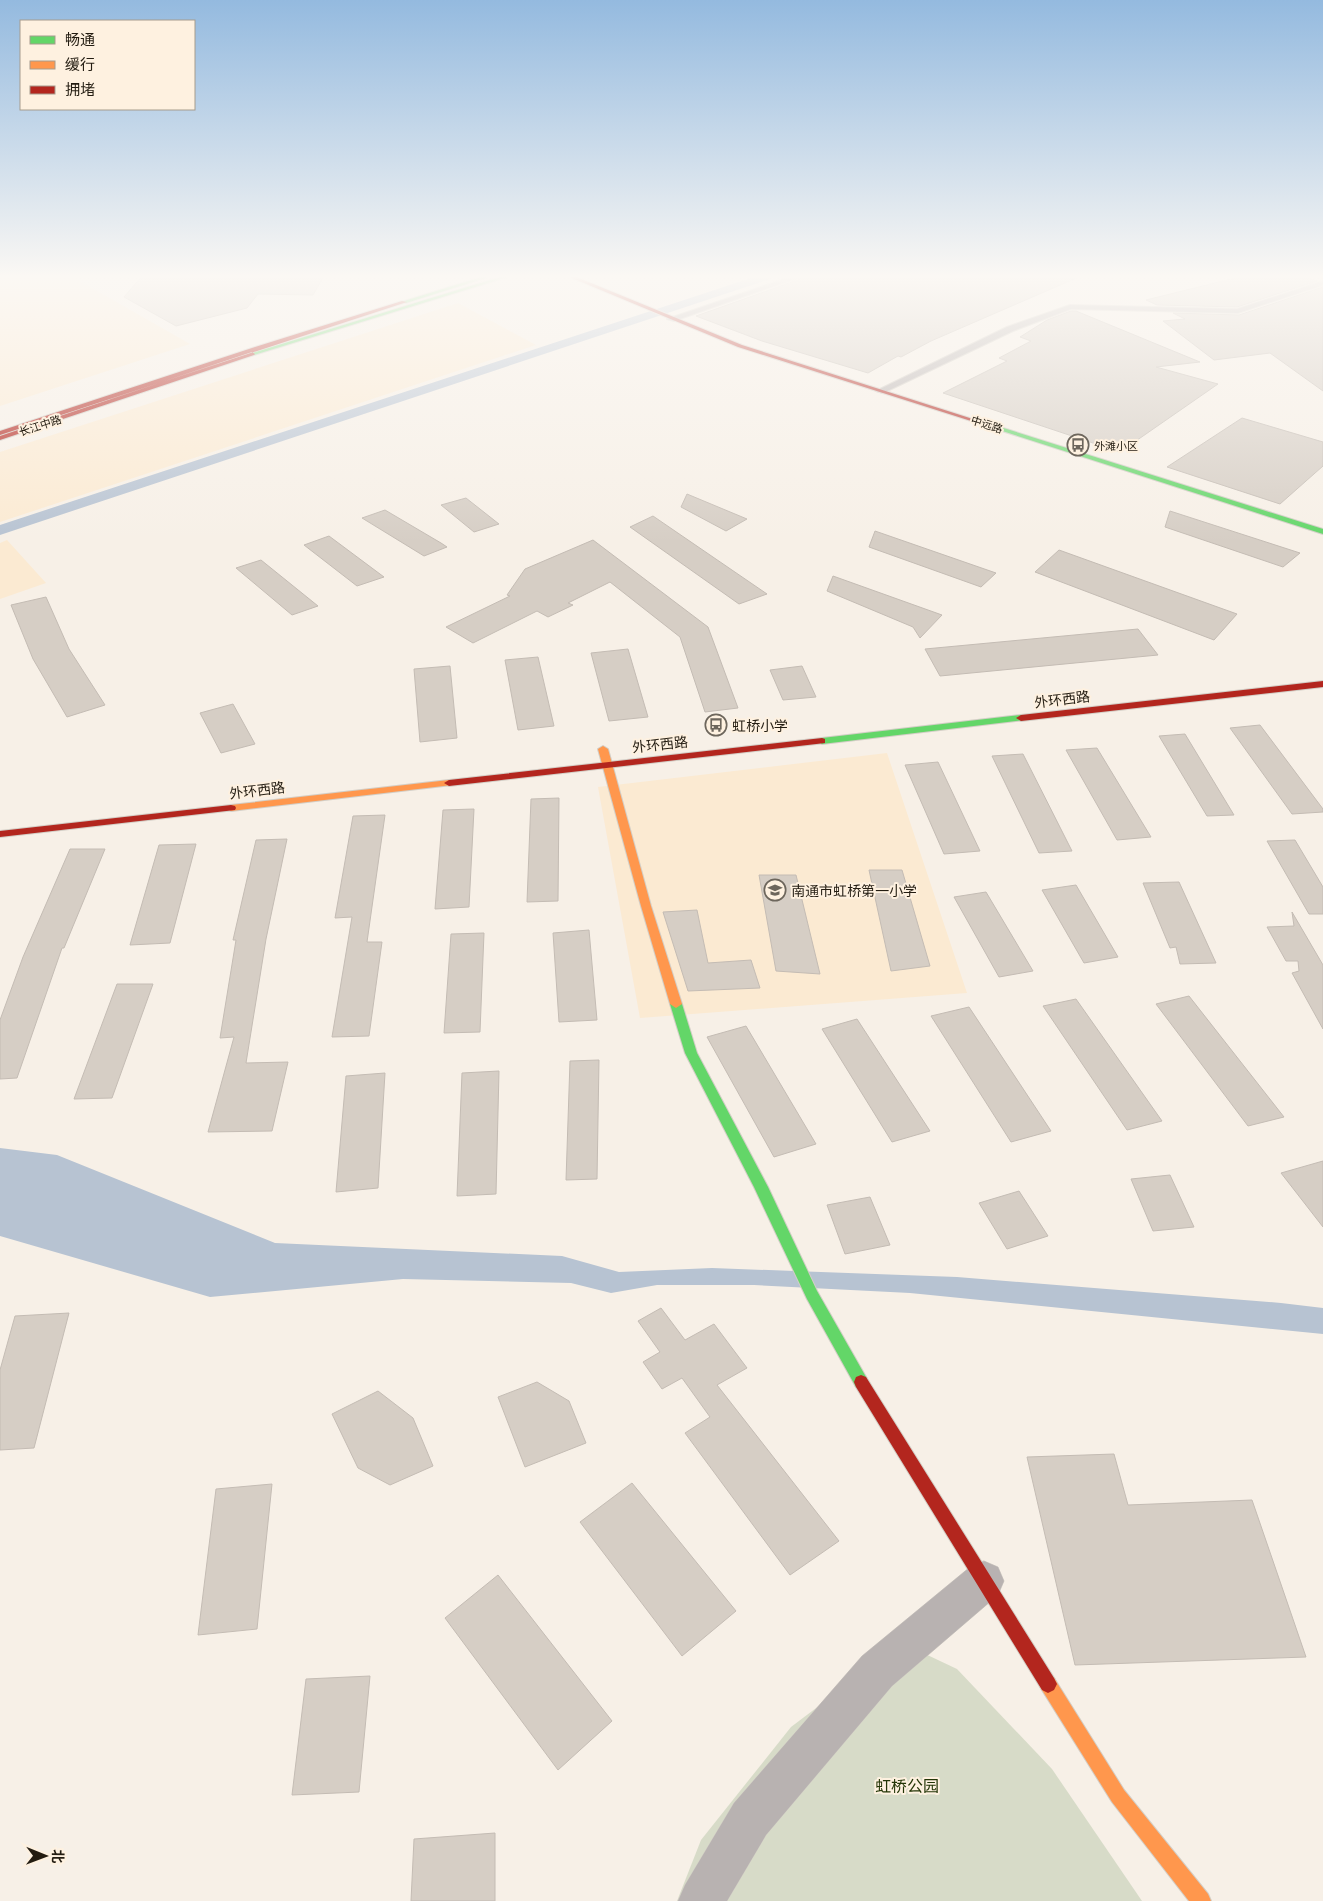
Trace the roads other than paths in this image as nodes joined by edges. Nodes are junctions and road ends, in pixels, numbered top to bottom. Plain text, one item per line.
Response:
1 (187, 365) edge
2 (206, 365) edge
3 (222, 365) edge
4 (798, 365) edge
5 (935, 365) edge
6 (880, 391) junction
7 (0, 424) edge
8 (0, 433) edge
9 (0, 438) edge
10 (1323, 532) edge
11 (1323, 684) edge
12 (603, 749) dead end
13 (608, 765) junction
14 (0, 834) edge
15 (984, 1581) junction
16 (701, 1901) edge
17 (1201, 1901) edge

1 - 7 main road, 长江中路
2 - 8 main road, 长江中路
3 - 9 main road, 长江中路
4 - 6 main road, 中远路
5 - 6 lane
6 - 10 main road, 中远路
11 - 13 main road, 外环西路
12 - 13 main road
13 - 14 main road, 外环西路
13 - 15 main road
15 - 16 street
15 - 17 main road

